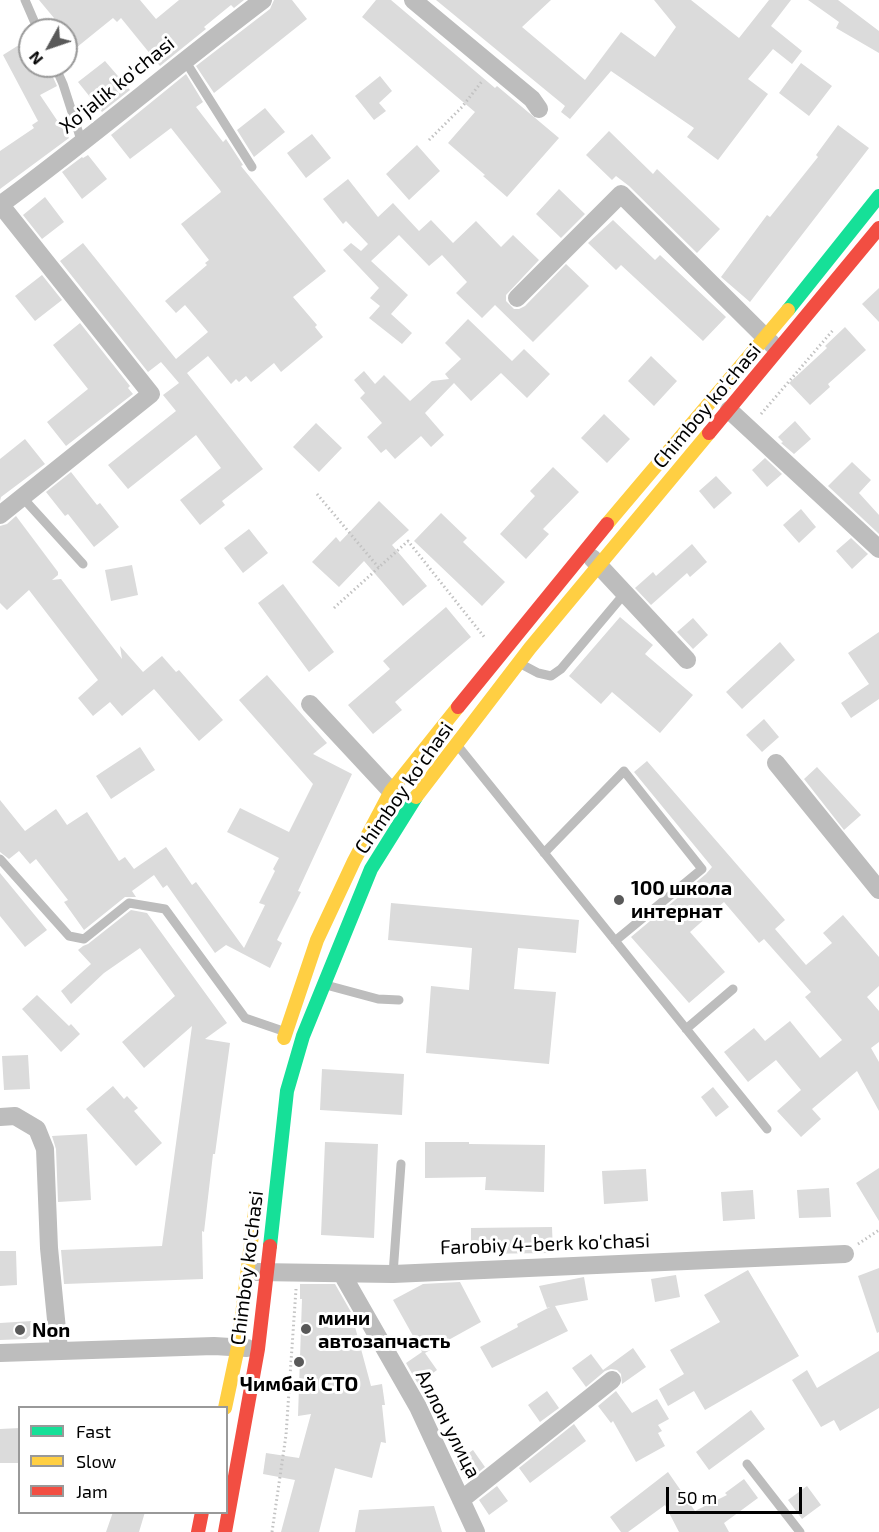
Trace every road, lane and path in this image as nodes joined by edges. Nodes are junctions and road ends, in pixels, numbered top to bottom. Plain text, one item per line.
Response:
1 (25, 0) edge
2 (263, 0) edge
3 (413, 0) edge
4 (33, 18) edge
5 (184, 59) junction
6 (492, 66) junction
7 (60, 78) edge
8 (539, 109) dead end
9 (429, 140) dead end
10 (82, 144) junction
11 (252, 167) dead end
12 (879, 196) edge
13 (0, 205) edge
14 (879, 228) edge
15 (517, 298) dead end
16 (834, 329) dead end
17 (765, 338) junction
18 (778, 351) junction
19 (729, 410) junction
20 (749, 428) junction
21 (317, 494) dead end
22 (22, 497) junction
23 (0, 515) edge
24 (879, 549) edge
25 (584, 551) junction
26 (83, 564) dead end
27 (599, 565) junction
28 (379, 568) junction
29 (625, 593) junction
30 (334, 608) dead end
31 (499, 656) junction
32 (687, 660) dead end
33 (519, 663) junction
34 (309, 704) dead end
35 (457, 744) junction
36 (776, 763) dead end
37 (391, 790) junction
38 (411, 804) junction
39 (544, 853) junction
40 (0, 859) edge
41 (879, 890) edge
42 (615, 941) junction
43 (324, 984) junction
44 (733, 989) dead end
45 (399, 1000) dead end
46 (686, 1029) junction
47 (286, 1032) junction
48 (303, 1036) junction
49 (280, 1048) dead end
50 (0, 1117) edge
51 (767, 1129) dead end
52 (401, 1164) dead end
53 (258, 1190) dead end
54 (879, 1230) edge
55 (845, 1254) joint
56 (246, 1271) junction
57 (266, 1273) junction
58 (297, 1273) junction
59 (342, 1274) junction
60 (393, 1274) junction
61 (238, 1347) junction
62 (258, 1349) junction
63 (59, 1350) junction
64 (0, 1353) edge
65 (612, 1380) dead end
66 (225, 1406) edge
67 (747, 1464) dead end
68 (461, 1500) junction
69 (202, 1514) edge
70 (198, 1532) edge
71 (225, 1532) edge
72 (272, 1532) edge
73 (476, 1532) edge
74 (800, 1532) edge

1 - 4 lane
2 - 5 street, Xo'jalik ko'chasi
3 - 6 street
5 - 10 street, Xo'jalik ko'chasi
5 - 11 lane
6 - 8 street
6 - 9 path
7 - 10 lane
10 - 13 street, Xo'jalik ko'chasi
12 - 17 main road, Chimboy ko'chasi
13 - 22 street
14 - 18 main road, Chimboy ko'chasi
15 - 17 street
16 - 20 path
17 - 18 street
17 - 25 main road, Chimboy ko'chasi
18 - 19 main road, Chimboy ko'chasi
19 - 20 street
19 - 27 main road, Chimboy ko'chasi
20 - 24 street
21 - 28 path
22 - 23 street
22 - 26 lane
25 - 27 street
25 - 31 main road, Chimboy ko'chasi
27 - 29 street
27 - 33 main road, Chimboy ko'chasi
28 - 30 path
28 - 31 path
29 - 32 street
29 - 33 lane
31 - 37 main road, Chimboy ko'chasi
33 - 35 main road, Chimboy ko'chasi
34 - 37 street
35 - 38 main road, Chimboy ko'chasi
35 - 39 lane
36 - 41 street
37 - 38 street
37 - 47 main road, Chimboy ko'chasi
38 - 43 main road, Chimboy ko'chasi
39 - 42 lane
39 - 42 lane
40 - 47 lane
42 - 46 lane
43 - 45 lane
43 - 48 main road, Chimboy ko'chasi
44 - 46 lane
46 - 51 lane
47 - 48 lane
47 - 49 main road, Chimboy ko'chasi
48 - 57 main road, Chimboy ko'chasi
50 - 63 street
52 - 60 lane
53 - 56 main road, Chimboy ko'chasi
54 - 55 path
55 - 60 street, Farobiy 4-berk ko'chasi
56 - 57 street, Farobiy 4-berk ko'chasi
56 - 61 main road, Chimboy ko'chasi
57 - 58 street, Farobiy 4-berk ko'chasi
57 - 62 main road, Chimboy ko'chasi
58 - 59 street, Farobiy 4-berk ko'chasi
58 - 72 path
59 - 60 street, Farobiy 4-berk ko'chasi
59 - 68 street, Аллон улица
61 - 62 street
61 - 63 street
61 - 66 main road, Chimboy ko'chasi
62 - 71 main road, Chimboy ko'chasi
63 - 64 street
65 - 68 street
67 - 74 lane
68 - 73 street, Аллон улица
69 - 70 main road

